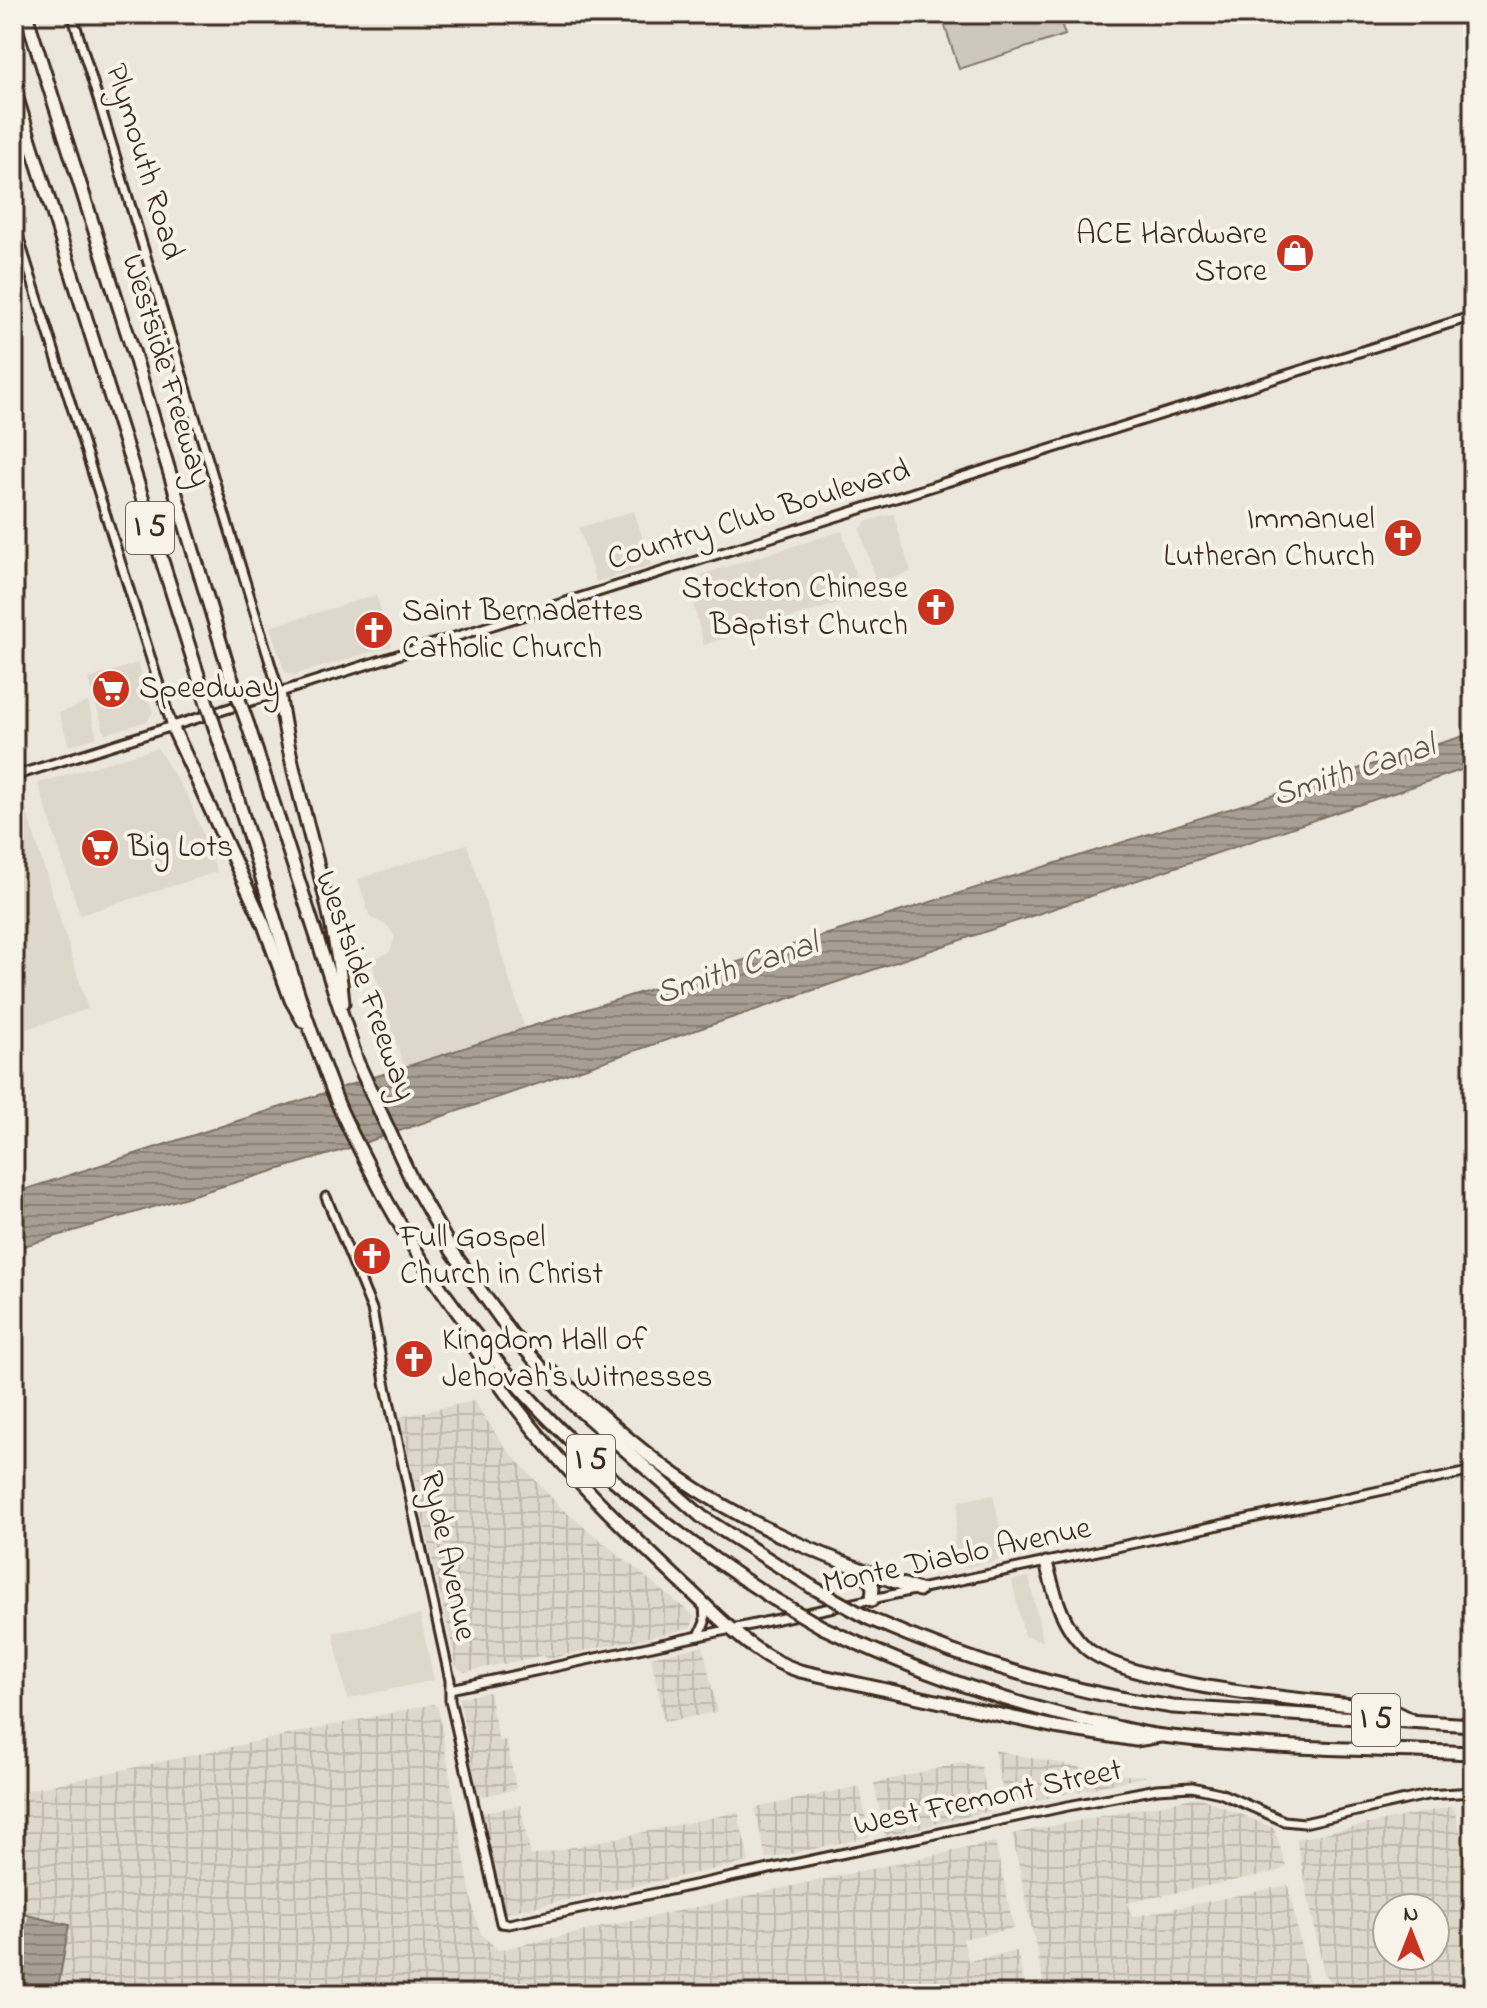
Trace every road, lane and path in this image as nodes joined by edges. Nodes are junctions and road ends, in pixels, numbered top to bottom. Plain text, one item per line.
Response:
1 (26, 14) edge
2 (72, 14) edge
3 (14, 89) edge
4 (14, 223) edge
5 (1473, 316) edge
6 (279, 692) junction
7 (172, 726) junction
8 (14, 776) edge
9 (345, 1024) junction
10 (315, 1044) junction
11 (326, 1197) dead end
12 (440, 1289) junction
13 (525, 1350) junction
14 (1473, 1471) edge
15 (1046, 1563) junction
16 (865, 1571) junction
17 (919, 1590) junction
18 (872, 1600) junction
19 (704, 1603) junction
20 (730, 1630) junction
21 (699, 1636) junction
22 (450, 1689) junction
23 (1417, 1723) junction
24 (1473, 1725) edge
25 (1160, 1736) junction
26 (1473, 1753) edge
27 (1473, 1792) edge
28 (509, 1924) joint

1 - 9 highway, Westside Freeway / I 5, bridge
2 - 6 street, Plymouth Road
3 - 10 highway, Westside Freeway / I 5, bridge
4 - 7 street
5 - 6 street, Country Club Boulevard
6 - 7 street, Country Club Boulevard
6 - 9 highway
7 - 8 street, Country Club Boulevard
7 - 10 highway
9 - 13 highway, Westside Freeway / I 5
10 - 12 highway, Westside Freeway / I 5
11 - 22 street, Ryde Avenue
12 - 19 highway
12 - 25 highway, Westside Freeway / I 5, bridge
13 - 16 highway
13 - 23 highway, Westside Freeway / I 5, bridge
14 - 15 street, Monte Diablo Avenue
15 - 17 street, Monte Diablo Avenue
15 - 23 highway
16 - 17 highway
16 - 18 highway
17 - 18 street, Monte Diablo Avenue
18 - 20 street, Monte Diablo Avenue
19 - 20 highway
19 - 21 street
20 - 21 street, Monte Diablo Avenue
20 - 25 highway
21 - 22 street, Monte Diablo Avenue
22 - 28 street, Ryde Avenue
23 - 24 highway, Westside Freeway / I 5
25 - 26 highway, Westside Freeway / I 5
27 - 28 street, West Fremont Street

